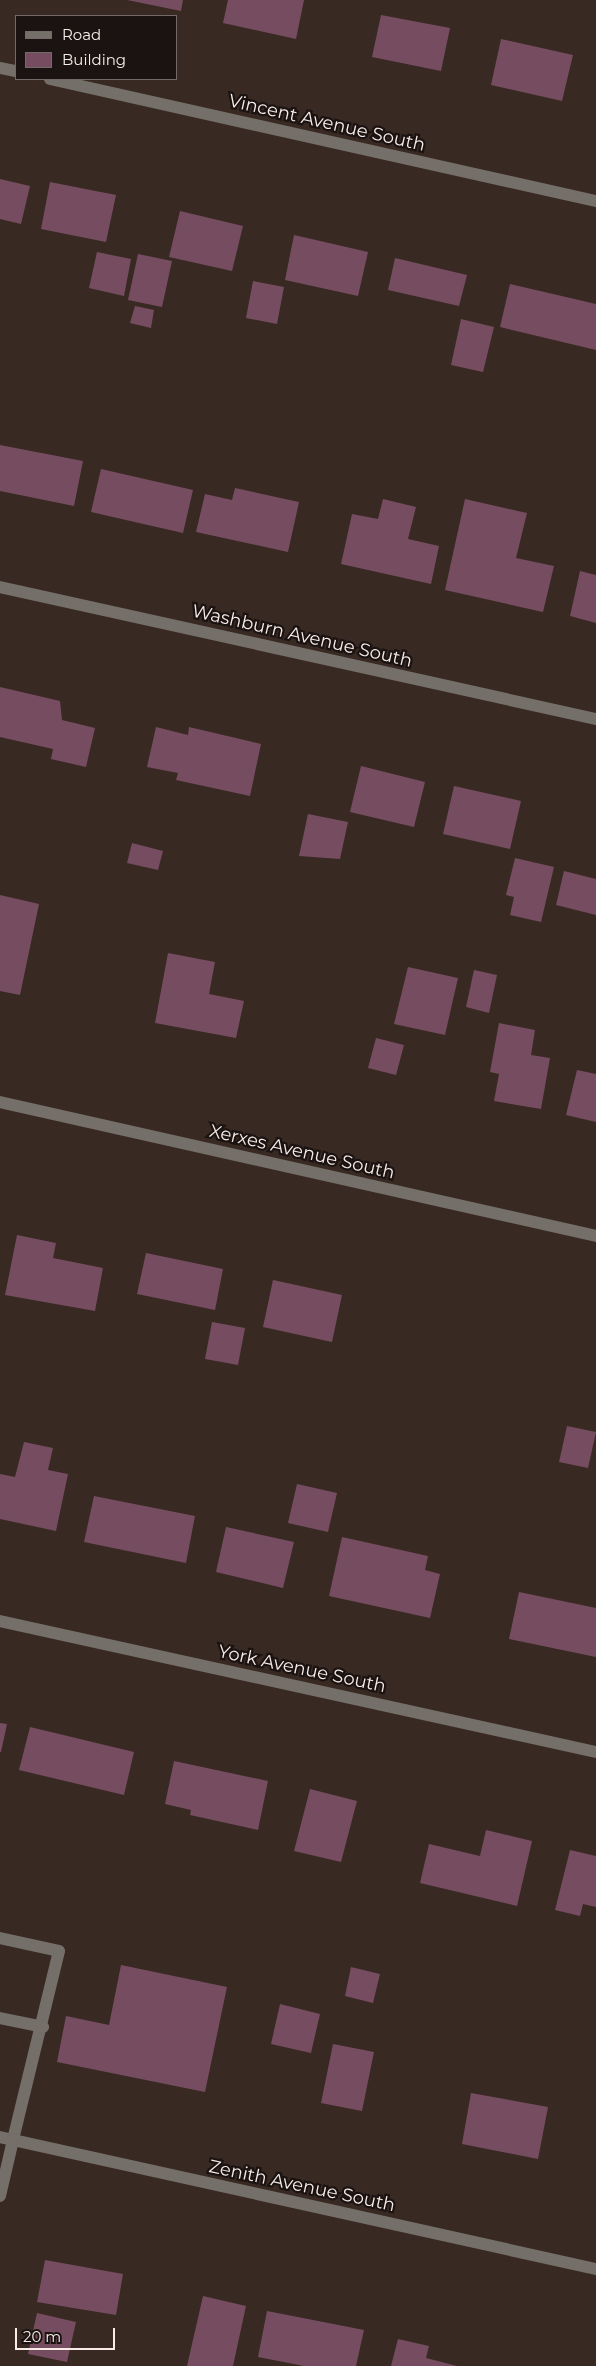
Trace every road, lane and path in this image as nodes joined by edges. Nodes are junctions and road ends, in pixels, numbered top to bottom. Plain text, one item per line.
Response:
1 (0, 68) edge
2 (15, 71) edge
3 (54, 80) edge
4 (596, 201) edge
5 (0, 587) edge
6 (596, 719) edge
7 (0, 1102) edge
8 (596, 1236) edge
9 (0, 1621) edge
10 (596, 1752) edge
11 (0, 1938) edge
12 (0, 2018) edge
13 (43, 2027) junction
14 (0, 2137) edge
15 (14, 2140) junction
16 (0, 2196) edge
17 (596, 2269) edge

1 - 2 street
3 - 4 street, Vincent Avenue South
5 - 6 street, Washburn Avenue South
7 - 8 street, Xerxes Avenue South
9 - 10 street, York Avenue South
11 - 13 street
12 - 13 street
13 - 15 street
14 - 15 street, Zenith Avenue South
15 - 16 street
15 - 17 street, Zenith Avenue South

